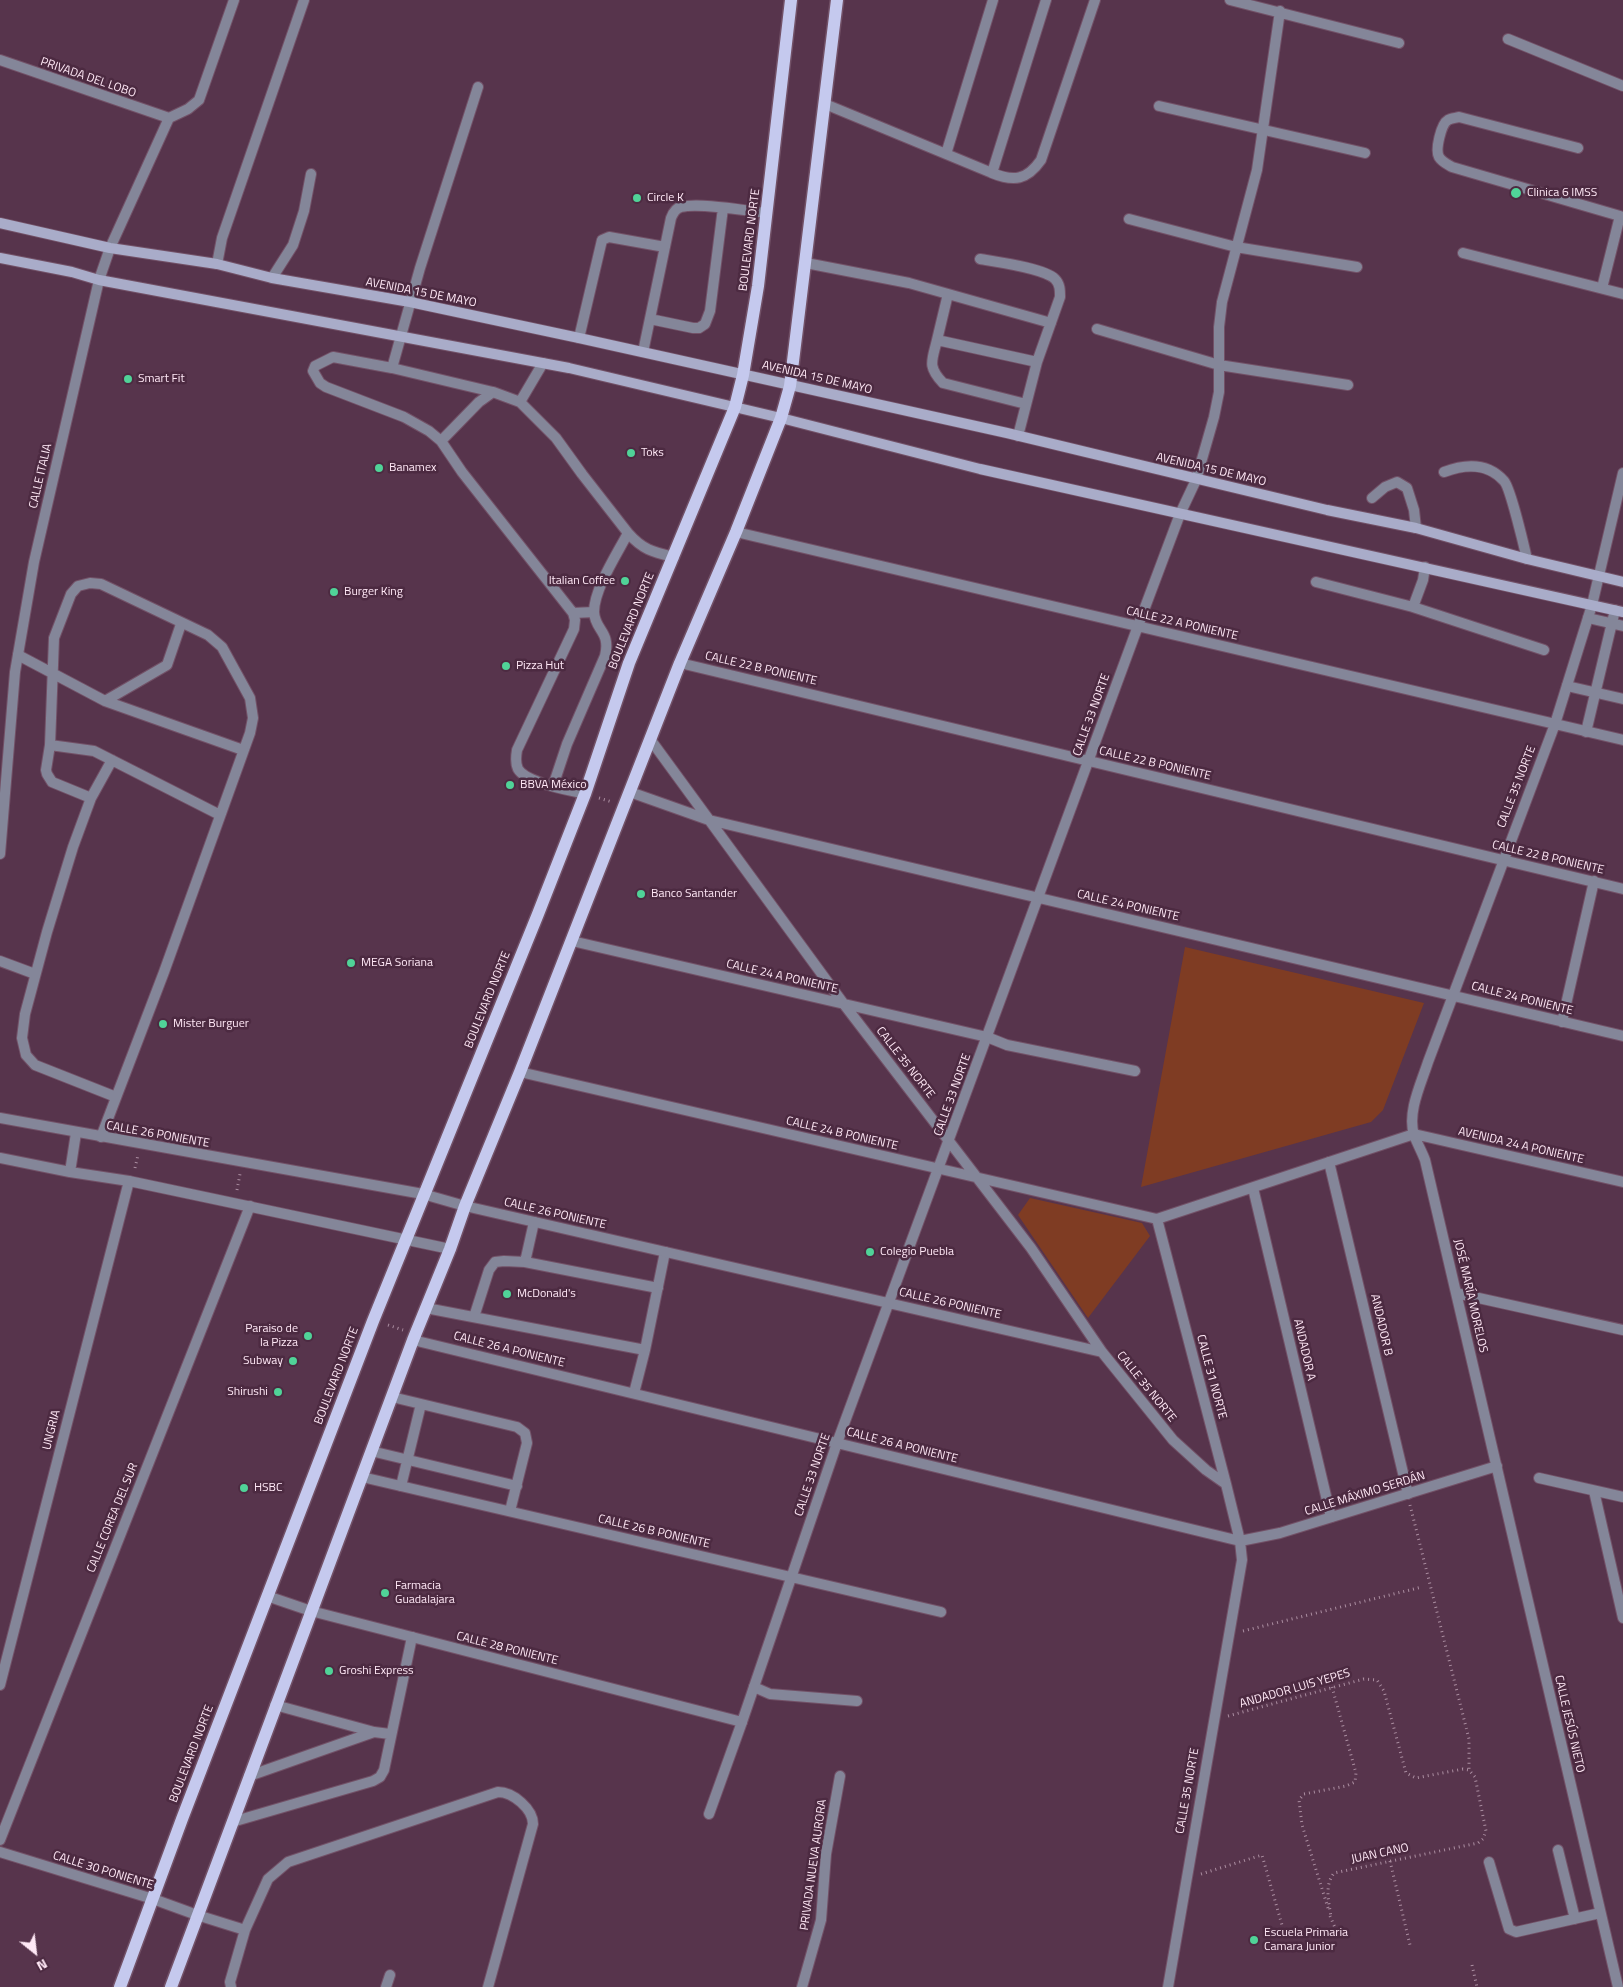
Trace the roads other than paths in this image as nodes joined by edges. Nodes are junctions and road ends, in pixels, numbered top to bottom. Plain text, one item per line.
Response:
1 (234, 0) edge
2 (304, 0) edge
3 (791, 0) edge
4 (837, 0) edge
5 (993, 0) edge
6 (1046, 0) edge
7 (1095, 0) edge
8 (1230, 0) edge
9 (1280, 11) junction
10 (1508, 39) dead end
11 (1399, 43) dead end
12 (0, 60) edge
13 (1623, 86) edge
14 (478, 87) dead end
15 (825, 104) junction
16 (1159, 106) dead end
17 (168, 118) junction
18 (1263, 131) junction
19 (1578, 148) dead end
20 (1365, 153) dead end
21 (946, 154) junction
22 (992, 173) junction
23 (311, 174) dead end
24 (722, 208) junction
25 (768, 213) junction
26 (1622, 216) edge
27 (1129, 219) dead end
28 (0, 223) edge
29 (665, 247) junction
30 (1236, 247) junction
31 (110, 248) junction
32 (1463, 253) dead end
33 (0, 258) edge
34 (980, 259) dead end
35 (806, 263) junction
36 (217, 264) junction
37 (1357, 267) dead end
38 (272, 278) junction
39 (99, 280) junction
40 (1602, 288) junction
41 (948, 294) junction
42 (1623, 294) edge
43 (410, 302) junction
44 (650, 319) junction
45 (1051, 323) junction
46 (1096, 330) dead end
47 (399, 337) junction
48 (578, 338) junction
49 (937, 340) junction
50 (643, 352) junction
51 (1037, 362) junction
52 (544, 363) junction
53 (1219, 365) junction
54 (392, 368) junction
55 (744, 375) junction
56 (1348, 385) dead end
57 (790, 386) junction
58 (493, 392) junction
59 (520, 402) junction
60 (1026, 404) junction
61 (735, 407) junction
62 (781, 418) junction
63 (1018, 436) junction
64 (441, 441) junction
65 (1444, 472) dead end
66 (1623, 473) edge
67 (1196, 480) junction
68 (1372, 498) dead end
69 (1180, 514) junction
70 (1416, 528) junction
71 (736, 532) junction
72 (628, 534) junction
73 (674, 557) junction
74 (1527, 559) junction
75 (1425, 567) junction
76 (1598, 576) junction
77 (1316, 582) dead end
78 (1623, 582) edge
79 (1592, 605) junction
80 (1413, 607) junction
81 (1619, 611) edge
82 (594, 612) junction
83 (573, 613) junction
84 (1588, 618) junction
85 (181, 624) junction
86 (1618, 625) edge
87 (1138, 626) junction
88 (1544, 650) dead end
89 (18, 656) junction
90 (680, 663) junction
91 (53, 674) junction
92 (1567, 686) junction
93 (1596, 692) junction
94 (1623, 699) edge
95 (105, 701) junction
96 (1555, 724) junction
97 (1586, 732) junction
98 (650, 739) junction
99 (1623, 740) edge
100 (50, 745) junction
101 (242, 750) junction
102 (112, 760) junction
103 (1089, 761) junction
104 (552, 786) junction
105 (630, 792) junction
106 (584, 794) junction
107 (91, 798) junction
108 (220, 815) junction
109 (709, 820) junction
110 (0, 854) edge
111 (1503, 860) junction
112 (1594, 882) junction
113 (1623, 888) edge
114 (1039, 898) junction
115 (572, 941) junction
116 (0, 961) edge
117 (35, 974) junction
118 (1452, 995) junction
119 (842, 1003) junction
120 (1562, 1022) junction
121 (1623, 1036) edge
122 (987, 1037) junction
123 (1135, 1071) dead end
124 (520, 1072) junction
125 (116, 1097) junction
126 (0, 1118) edge
127 (76, 1133) junction
128 (1414, 1134) junction
129 (100, 1137) junction
130 (949, 1140) junction
131 (0, 1158) edge
132 (1329, 1162) junction
133 (939, 1169) junction
134 (70, 1172) junction
135 (976, 1177) junction
136 (131, 1181) junction
137 (1623, 1182) edge
138 (1253, 1188) junction
139 (423, 1194) junction
140 (250, 1206) junction
141 (465, 1206) junction
142 (1157, 1219) junction
143 (534, 1222) junction
144 (406, 1239) junction
145 (450, 1249) junction
146 (666, 1252) junction
147 (525, 1262) junction
148 (658, 1288) junction
149 (1456, 1293) junction
150 (889, 1303) junction
151 (426, 1308) junction
152 (474, 1317) junction
153 (1623, 1330) edge
154 (415, 1337) junction
155 (645, 1350) junction
156 (1102, 1352) junction
157 (634, 1393) junction
158 (392, 1397) junction
159 (421, 1404) junction
160 (837, 1443) junction
161 (371, 1451) junction
162 (407, 1460) junction
163 (1497, 1466) junction
164 (362, 1477) junction
165 (1539, 1478) dead end
166 (1226, 1484) junction
167 (401, 1486) junction
168 (516, 1486) junction
169 (1594, 1491) junction
170 (1408, 1494) junction
171 (1623, 1497) edge
172 (510, 1512) junction
173 (1331, 1517) junction
174 (1240, 1541) junction
175 (1618, 1572) edge
176 (791, 1577) junction
177 (267, 1596) junction
178 (311, 1611) junction
179 (941, 1612) dead end
180 (1623, 1618) edge
181 (412, 1637) junction
182 (0, 1685) edge
183 (754, 1687) junction
184 (857, 1701) dead end
185 (275, 1706) junction
186 (742, 1722) junction
187 (374, 1732) junction
188 (390, 1734) junction
189 (249, 1776) junction
190 (840, 1776) dead end
191 (709, 1814) dead end
192 (232, 1822) junction
193 (0, 1840) edge
194 (1558, 1850) dead end
195 (0, 1852) edge
196 (1489, 1862) dead end
197 (153, 1899) junction
198 (1600, 1913) junction
199 (197, 1915) junction
200 (1575, 1919) junction
201 (244, 1930) junction
202 (390, 1975) dead end
203 (120, 1987) edge
204 (171, 1987) edge
205 (231, 1987) edge
206 (386, 1987) edge
207 (488, 1987) edge
208 (802, 1987) edge
209 (1168, 1987) edge
210 (1618, 1987) edge

1 - 17 street
2 - 36 street
3 - 25 main road, BOULEVARD NORTE
4 - 15 main road
5 - 21 street
6 - 22 street
7 - 22 street
8 - 9 street
9 - 11 street
9 - 18 street, CALLE 33 NORTE
10 - 13 street
12 - 17 street, PRIVADA DEL LOBO
14 - 43 street
15 - 21 street
15 - 35 main road
16 - 18 street
17 - 31 street, CALLE ITALIA
18 - 20 street
18 - 30 street, CALLE 33 NORTE
19 - 26 street
21 - 22 street
23 - 38 street
24 - 25 street
24 - 29 street
24 - 44 street
25 - 55 main road, BOULEVARD NORTE
26 - 40 street
27 - 30 street
28 - 31 main road, AVENIDA 15 DE MAYO
29 - 44 street
29 - 48 street
30 - 37 street
30 - 53 street, CALLE 33 NORTE
31 - 36 main road, AVENIDA 15 DE MAYO
31 - 39 street, CALLE ITALIA
32 - 40 street
33 - 39 main road
34 - 45 street
35 - 41 street
35 - 57 main road
36 - 38 main road, AVENIDA 15 DE MAYO
38 - 43 main road, AVENIDA 15 DE MAYO
39 - 47 main road
39 - 89 street, CALLE ITALIA
40 - 42 street
41 - 45 street
41 - 49 street
43 - 47 street
43 - 48 main road, AVENIDA 15 DE MAYO
44 - 50 street
45 - 51 street
46 - 53 street
47 - 52 main road
47 - 54 street
48 - 50 main road, AVENIDA 15 DE MAYO
49 - 51 street
49 - 60 street
50 - 55 main road, AVENIDA 15 DE MAYO
51 - 60 street
52 - 59 street
52 - 61 main road
53 - 56 street
53 - 67 street, CALLE 33 NORTE
54 - 58 street
54 - 64 street
55 - 57 main road, AVENIDA 15 DE MAYO
55 - 61 main road, BOULEVARD NORTE
57 - 62 main road
57 - 63 main road, AVENIDA 15 DE MAYO
58 - 59 street
58 - 64 street
59 - 72 street
60 - 63 street
61 - 62 main road
61 - 73 main road, BOULEVARD NORTE
62 - 69 main road
62 - 71 main road
63 - 67 main road, AVENIDA 15 DE MAYO
64 - 83 street
65 - 74 street
66 - 76 street, CALLE 35 NORTE
67 - 69 street, CALLE 33 NORTE
67 - 70 main road, AVENIDA 15 DE MAYO
68 - 70 street
69 - 75 main road
69 - 87 street, CALLE 33 NORTE
70 - 74 main road, AVENIDA 15 DE MAYO
71 - 87 street, CALLE 22 A PONIENTE
71 - 90 main road
72 - 73 street
72 - 82 street
73 - 106 main road, BOULEVARD NORTE
74 - 76 main road, AVENIDA 15 DE MAYO
75 - 79 main road
75 - 80 street
76 - 78 main road, AVENIDA 15 DE MAYO
76 - 79 street, CALLE 35 NORTE
77 - 80 street
79 - 81 main road
79 - 84 street, CALLE 35 NORTE
80 - 88 street
81 - 86 street
82 - 83 street
82 - 104 street
83 - 104 street
84 - 86 street
84 - 92 street, CALLE 35 NORTE
85 - 91 street
85 - 95 street
85 - 101 street
86 - 93 street
87 - 96 street, CALLE 22 A PONIENTE
87 - 103 street, CALLE 33 NORTE
89 - 91 street
89 - 110 street, CALLE ITALIA
90 - 98 main road
90 - 103 street, CALLE 22 B PONIENTE
91 - 95 street
91 - 100 street
92 - 93 street
92 - 96 street, CALLE 35 NORTE
93 - 94 street
93 - 97 street
95 - 101 street
96 - 97 street, CALLE 22 A PONIENTE
96 - 111 street, CALLE 35 NORTE
97 - 99 street, CALLE 22 A PONIENTE
98 - 105 main road
98 - 109 street, CALLE 35 NORTE
100 - 102 street
100 - 107 street
101 - 108 street
102 - 107 street
102 - 108 street
103 - 111 street, CALLE 22 B PONIENTE
103 - 114 street, CALLE 33 NORTE
104 - 106 street
105 - 109 street, CALLE 24 PONIENTE
105 - 115 main road
106 - 139 main road, BOULEVARD NORTE
107 - 117 street
108 - 125 street
109 - 114 street, CALLE 24 PONIENTE
109 - 119 street, CALLE 35 NORTE
111 - 112 street, CALLE 22 B PONIENTE
111 - 118 street, CALLE 35 NORTE
112 - 113 street, CALLE 22 B PONIENTE
112 - 120 street
114 - 118 street, CALLE 24 PONIENTE
114 - 122 street, CALLE 33 NORTE
115 - 119 street, CALLE 24 A PONIENTE
115 - 124 main road
116 - 117 street
117 - 125 street
118 - 120 street, CALLE 24 PONIENTE
118 - 128 street, CALLE 35 NORTE
119 - 122 street, CALLE 24 A PONIENTE
119 - 130 street, CALLE 35 NORTE
120 - 121 street, CALLE 24 PONIENTE
122 - 123 street, CALLE 24 A PONIENTE
122 - 130 street, CALLE 33 NORTE
124 - 133 street, CALLE 24 B PONIENTE
124 - 141 main road
125 - 129 street
126 - 127 street, CALLE 26 PONIENTE
127 - 129 street, CALLE 26 PONIENTE
127 - 134 street
128 - 132 street
128 - 137 street, AVENIDA 24 A PONIENTE
128 - 149 street, JOSÉ MARÍA MORELOS
129 - 139 street, CALLE 26 PONIENTE
130 - 133 street, CALLE 33 NORTE
130 - 135 street, CALLE 35 NORTE
131 - 134 street
132 - 138 street
132 - 170 street, ANDADOR B
133 - 135 street, CALLE 24 B PONIENTE
133 - 150 street, CALLE 33 NORTE
134 - 136 street
135 - 142 street, CALLE 24 B PONIENTE
135 - 156 street, CALLE 35 NORTE
136 - 140 street
136 - 182 street, UNGRIA
138 - 142 street
138 - 173 street, ANDADOR A
139 - 141 street, CALLE 26 PONIENTE
139 - 144 main road, BOULEVARD NORTE
140 - 144 street
140 - 193 street, CALLE COREA DEL SUR
141 - 143 street, CALLE 26 PONIENTE
141 - 145 main road
142 - 166 street, CALLE 31 NORTE
143 - 146 street, CALLE 26 PONIENTE
143 - 147 street
144 - 145 street
144 - 177 main road, BOULEVARD NORTE
145 - 151 main road
146 - 148 street
146 - 150 street, CALLE 26 PONIENTE
147 - 148 street
147 - 152 street
148 - 155 street
149 - 153 street
149 - 163 street, JOSÉ MARÍA MORELOS
150 - 156 street, CALLE 26 PONIENTE
150 - 160 street, CALLE 33 NORTE
151 - 152 street
151 - 154 main road
152 - 155 street
154 - 157 street, CALLE 26 A PONIENTE
154 - 158 main road
155 - 157 street
156 - 166 street, CALLE 35 NORTE
157 - 160 street, CALLE 26 A PONIENTE
158 - 159 street
158 - 161 main road
159 - 162 street
159 - 168 street
160 - 174 street, CALLE 26 A PONIENTE
160 - 176 street, CALLE 33 NORTE
161 - 162 street
161 - 164 main road
162 - 167 street
162 - 168 street
163 - 170 street, CALLE MÁXIMO SERDÁN
163 - 198 street, CALLE JESÚS NIETO
164 - 167 street, CALLE 26 B PONIENTE
164 - 178 main road
165 - 169 street
166 - 174 street, CALLE 31 NORTE
167 - 172 street, CALLE 26 B PONIENTE
168 - 172 street
169 - 171 street
169 - 175 street
170 - 173 street, CALLE MÁXIMO SERDÁN
172 - 176 street, CALLE 26 B PONIENTE
173 - 174 street, CALLE MÁXIMO SERDÁN
174 - 209 street, CALLE 35 NORTE
175 - 180 street
176 - 179 street, CALLE 26 B PONIENTE
176 - 183 street, CALLE 33 NORTE
177 - 178 street, CALLE 28 PONIENTE
177 - 197 main road, BOULEVARD NORTE
178 - 181 street, CALLE 28 PONIENTE
178 - 185 main road
181 - 186 street, CALLE 28 PONIENTE
181 - 188 street
183 - 184 street
183 - 186 street, CALLE 33 NORTE
185 - 187 street
185 - 189 main road
186 - 191 street, CALLE 33 NORTE
187 - 188 street
187 - 189 street
188 - 192 street
189 - 192 main road
190 - 208 street, PRIVADA NUEVA AURORA
192 - 199 main road
194 - 200 street
195 - 197 street, CALLE 30 PONIENTE
196 - 200 street
197 - 199 street, CALLE 30 PONIENTE
197 - 203 main road, BOULEVARD NORTE
198 - 200 street
198 - 210 street, CALLE JESÚS NIETO
199 - 201 street, CALLE 30 PONIENTE
199 - 204 main road
201 - 205 street
201 - 207 street
202 - 206 street

